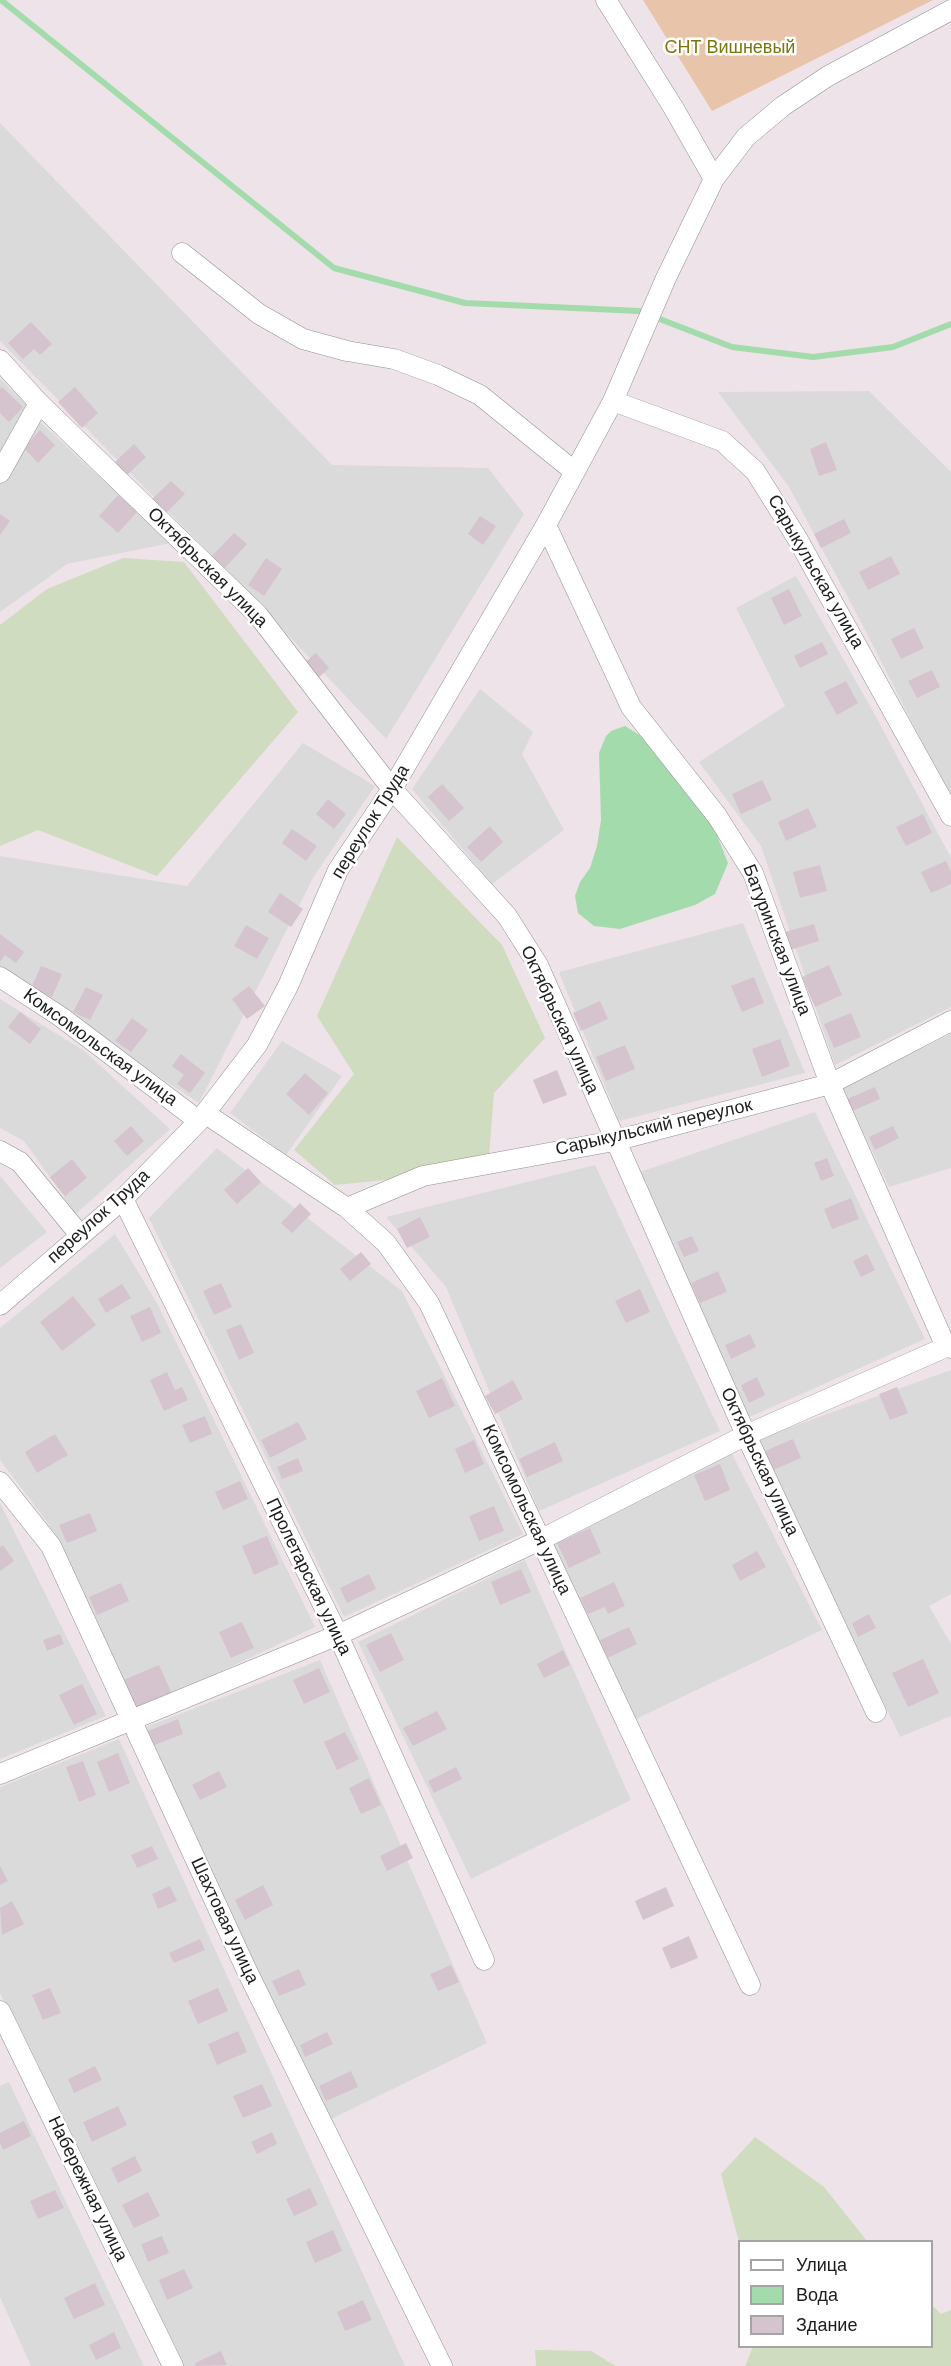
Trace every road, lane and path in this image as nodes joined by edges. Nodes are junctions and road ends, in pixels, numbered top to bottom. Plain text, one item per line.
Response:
1 (606, 0) edge
2 (942, 9) edge
3 (714, 179) junction
4 (182, 254) dead end
5 (0, 360) edge
6 (613, 401) junction
7 (39, 403) junction
8 (575, 472) junction
9 (0, 473) edge
10 (546, 525) junction
11 (392, 789) junction
12 (951, 816) edge
13 (0, 977) edge
14 (951, 1021) edge
15 (830, 1084) junction
16 (203, 1118) junction
17 (614, 1141) junction
18 (0, 1151) edge
19 (123, 1199) junction
20 (347, 1208) junction
21 (80, 1235) junction
22 (0, 1305) edge
23 (949, 1348) edge
24 (746, 1435) junction
25 (0, 1482) edge
26 (540, 1540) junction
27 (338, 1635) junction
28 (876, 1712) dead end
29 (131, 1722) junction
30 (0, 1774) edge
31 (484, 1960) dead end
32 (750, 1985) dead end
33 (0, 2011) edge
34 (173, 2366) edge
35 (442, 2366) edge

1 - 3 street
2 - 3 street, переулок Труда
3 - 6 street, переулок Труда
4 - 8 street
5 - 7 street, Октябрьская улица
6 - 8 street, переулок Труда
6 - 12 street, Сарыкульская улица
7 - 9 street
7 - 11 street, Октябрьская улица
8 - 10 street, переулок Труда
10 - 11 street, переулок Труда
10 - 15 street, Батуринская улица
11 - 16 street, переулок Труда
11 - 17 street, Октябрьская улица
13 - 16 street, Комсомольская улица
14 - 15 street, Сарыкульский переулок
15 - 17 street, Сарыкульский переулок
15 - 23 street, Батуринская улица
16 - 19 street, переулок Труда
16 - 20 street, Комсомольская улица
17 - 20 street, Сарыкульский переулок
17 - 24 street, Октябрьская улица
18 - 21 street
19 - 21 street, переулок Труда
19 - 27 street, Пролетарская улица
20 - 26 street, Комсомольская улица
21 - 22 street, переулок Труда
23 - 24 street
24 - 26 street
24 - 28 street, Октябрьская улица
25 - 29 street, Шахтовая улица
26 - 27 street
26 - 32 street, Комсомольская улица
27 - 29 street
27 - 31 street, Пролетарская улица
29 - 30 street
29 - 35 street, Шахтовая улица
33 - 34 street, Набережная улица

